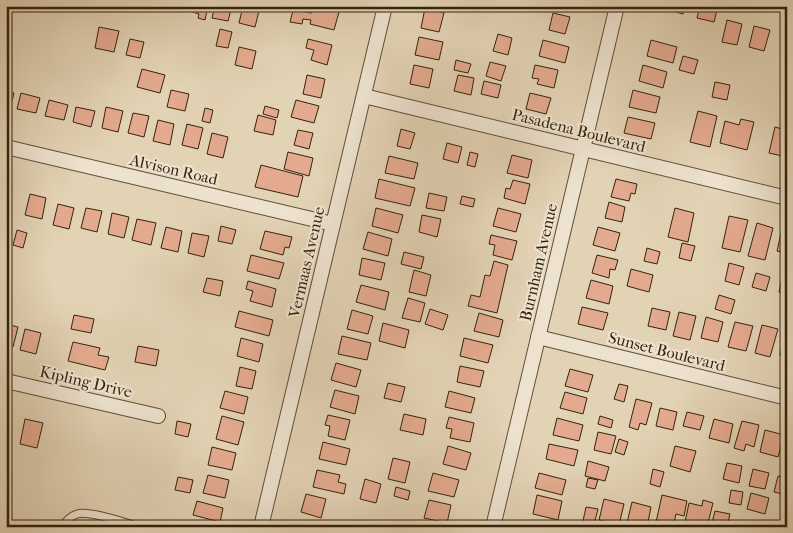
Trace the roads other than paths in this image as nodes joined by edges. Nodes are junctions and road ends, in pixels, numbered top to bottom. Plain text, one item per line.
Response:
1 (385, 6) edge
2 (617, 6) edge
3 (364, 96) junction
4 (6, 147) edge
5 (583, 149) junction
6 (787, 198) edge
7 (333, 224) junction
8 (538, 338) junction
9 (6, 381) edge
10 (787, 398) edge
11 (158, 416) dead end
12 (62, 527) edge
13 (140, 527) edge
14 (261, 527) edge
15 (493, 527) edge

1 - 3 street, Vermaas Avenue
2 - 5 street, Burnham Avenue
3 - 5 street, Pasadena Boulevard
3 - 7 street, Vermaas Avenue
4 - 7 street, Alvison Road
5 - 6 street, Pasadena Boulevard
5 - 8 street, Burnham Avenue
7 - 14 street, Vermaas Avenue
8 - 10 street, Sunset Boulevard
8 - 15 street, Burnham Avenue
9 - 11 street, Kipling Drive
12 - 13 lane

